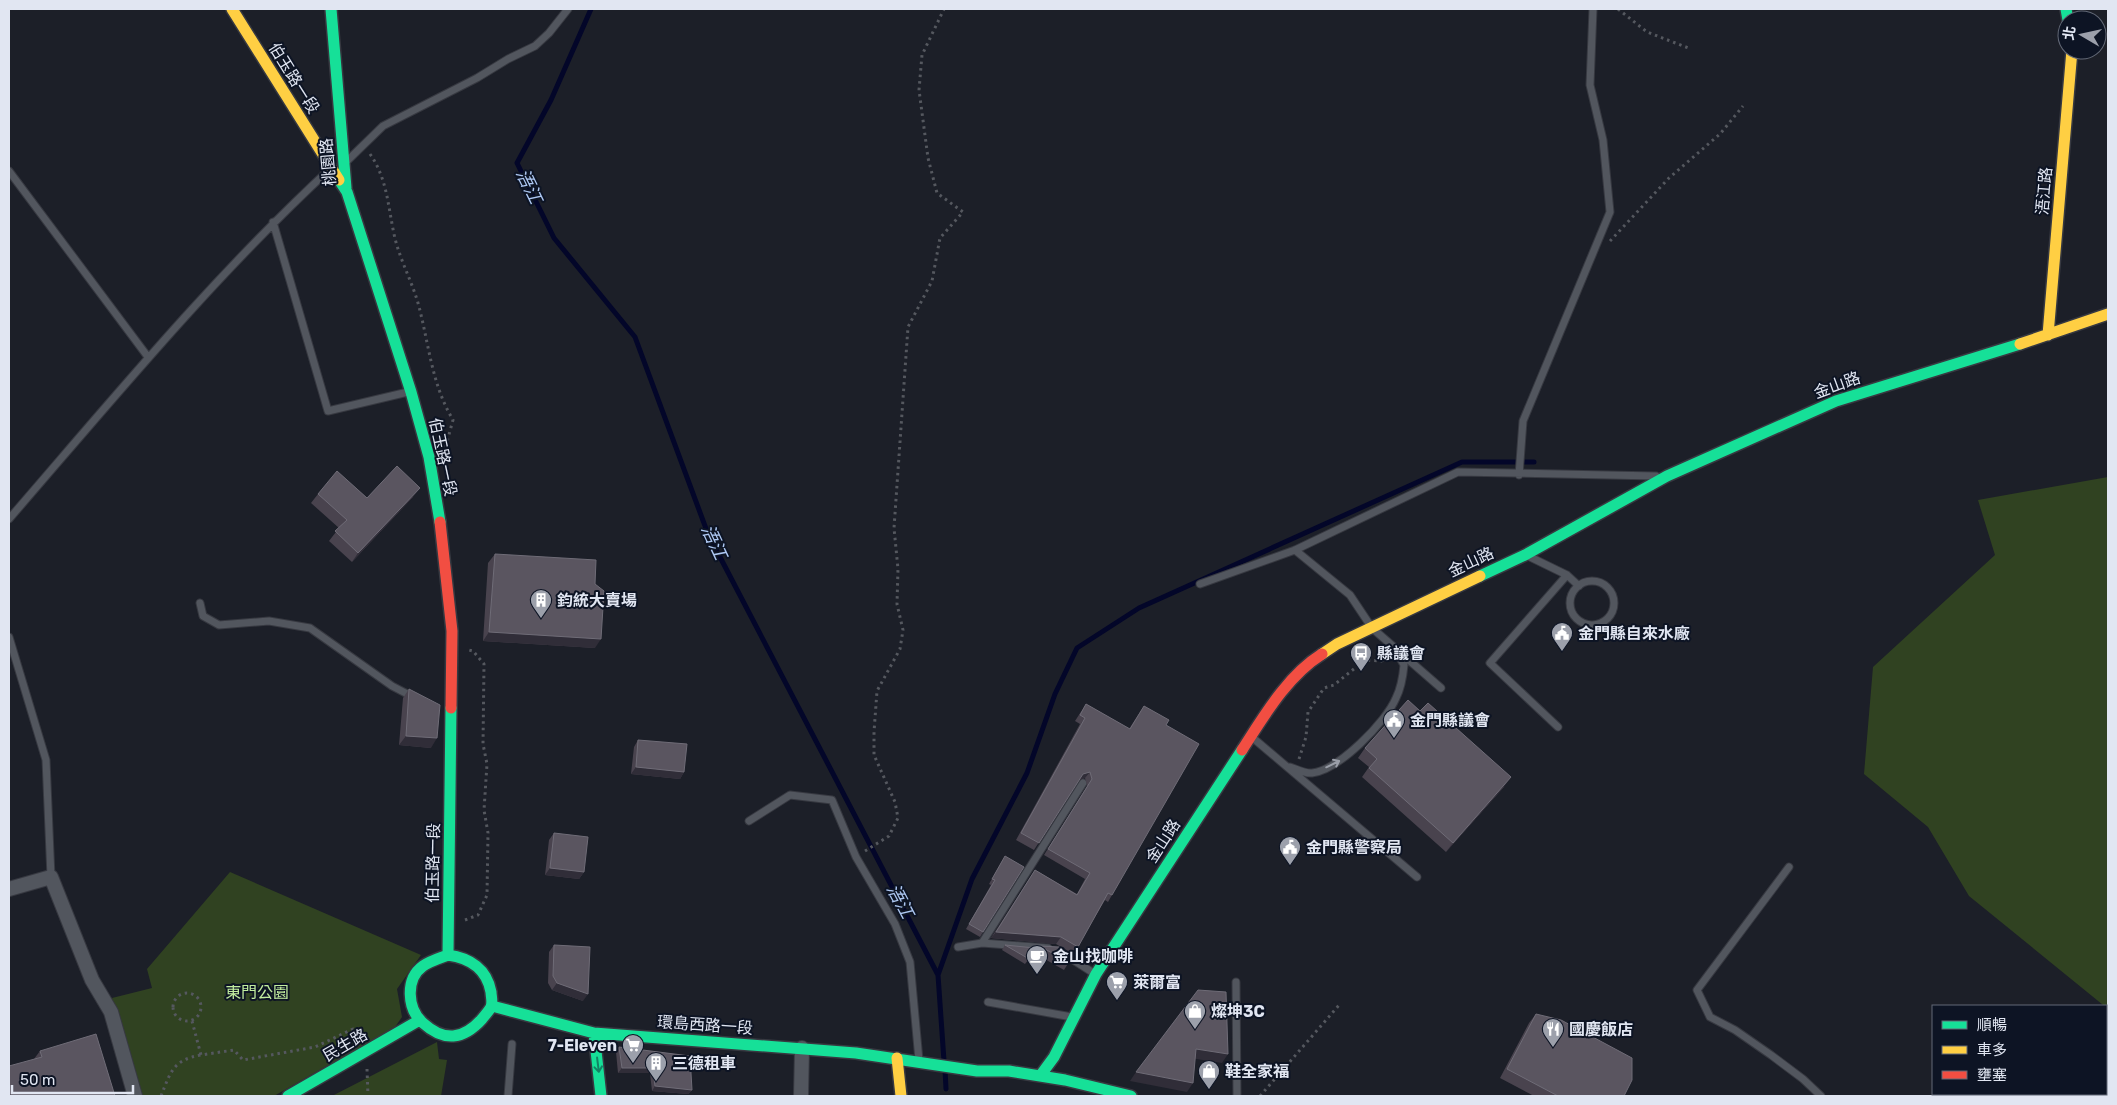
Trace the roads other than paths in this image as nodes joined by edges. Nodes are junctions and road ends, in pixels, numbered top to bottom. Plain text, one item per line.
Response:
1 (232, 9) edge
2 (331, 9) edge
3 (568, 9) edge
4 (1594, 9) edge
5 (2071, 60) edge
6 (344, 164) junction
7 (331, 167) junction
8 (9, 170) edge
9 (347, 192) junction
10 (273, 222) junction
11 (2108, 314) edge
12 (2048, 335) junction
13 (148, 357) junction
14 (411, 392) junction
15 (1519, 475) junction
16 (1666, 476) junction
17 (9, 519) edge
18 (1295, 550) junction
19 (1525, 555) junction
20 (1567, 575) junction
21 (1200, 584) dead end
22 (1579, 586) junction
23 (200, 603) dead end
24 (1372, 628) junction
25 (9, 637) edge
26 (1395, 649) junction
27 (1440, 688) dead end
28 (425, 704) edge
29 (1558, 727) dead end
30 (1251, 736) junction
31 (1287, 766) junction
32 (1083, 783) edge
33 (749, 821) dead end
34 (1789, 867) dead end
35 (1417, 876) dead end
36 (51, 877) junction
37 (9, 890) edge
38 (982, 943) junction
39 (958, 947) dead end
40 (448, 955) junction
41 (1096, 974) junction
42 (1236, 982) dead end
43 (988, 1002) dead end
44 (492, 1006) junction
45 (1072, 1017) junction
46 (418, 1021) junction
47 (594, 1033) junction
48 (512, 1044) dead end
49 (802, 1048) junction
50 (897, 1058) junction
51 (919, 1062) junction
52 (1040, 1076) junction
53 (135, 1096) edge
54 (288, 1096) edge
55 (508, 1096) edge
56 (601, 1096) edge
57 (801, 1096) edge
58 (901, 1096) edge
59 (1130, 1096) edge
60 (1237, 1096) edge
61 (1821, 1096) edge

1 - 7 main road, 伯玉路一段
2 - 6 main road, 桃園路
3 - 6 lane
4 - 15 lane
5 - 12 main road, 浯江路
6 - 9 main road, 桃園路
7 - 9 main road, 伯玉路一段
7 - 10 lane
8 - 13 lane
9 - 14 main road, 伯玉路一段
10 - 13 lane
10 - 14 lane
11 - 12 main road, 金山路
12 - 16 main road, 金山路
13 - 17 lane
14 - 40 main road, 伯玉路一段
15 - 16 lane
15 - 18 lane
16 - 19 main road, 金山路
18 - 21 lane
18 - 24 lane
19 - 20 lane
19 - 24 main road, 金山路
20 - 22 lane
20 - 29 lane
22 - 22 lane
23 - 28 lane
24 - 26 lane
24 - 30 main road, 金山路
25 - 36 lane
26 - 27 lane
31 -> 26 lane
30 - 31 lane
30 - 41 main road, 金山路
31 - 35 lane
32 - 38 lane
33 - 51 lane
34 - 61 lane
36 - 37 street
36 - 53 street
38 - 39 lane
38 - 41 lane
40 - 44 main road
40 - 46 main road
41 - 45 main road, 金山路
42 - 60 lane
43 - 45 lane
44 - 46 main road
44 - 47 main road, 環島西路一段
45 - 52 main road, 金山路
46 - 54 main road, 民生路
47 - 49 main road, 環島西路一段
47 -> 56 main road
48 - 55 lane
49 - 50 main road, 環島西路一段
49 - 57 street
50 - 51 main road, 環島西路一段
50 - 58 main road
51 - 52 main road, 環島西路一段
52 - 59 main road

